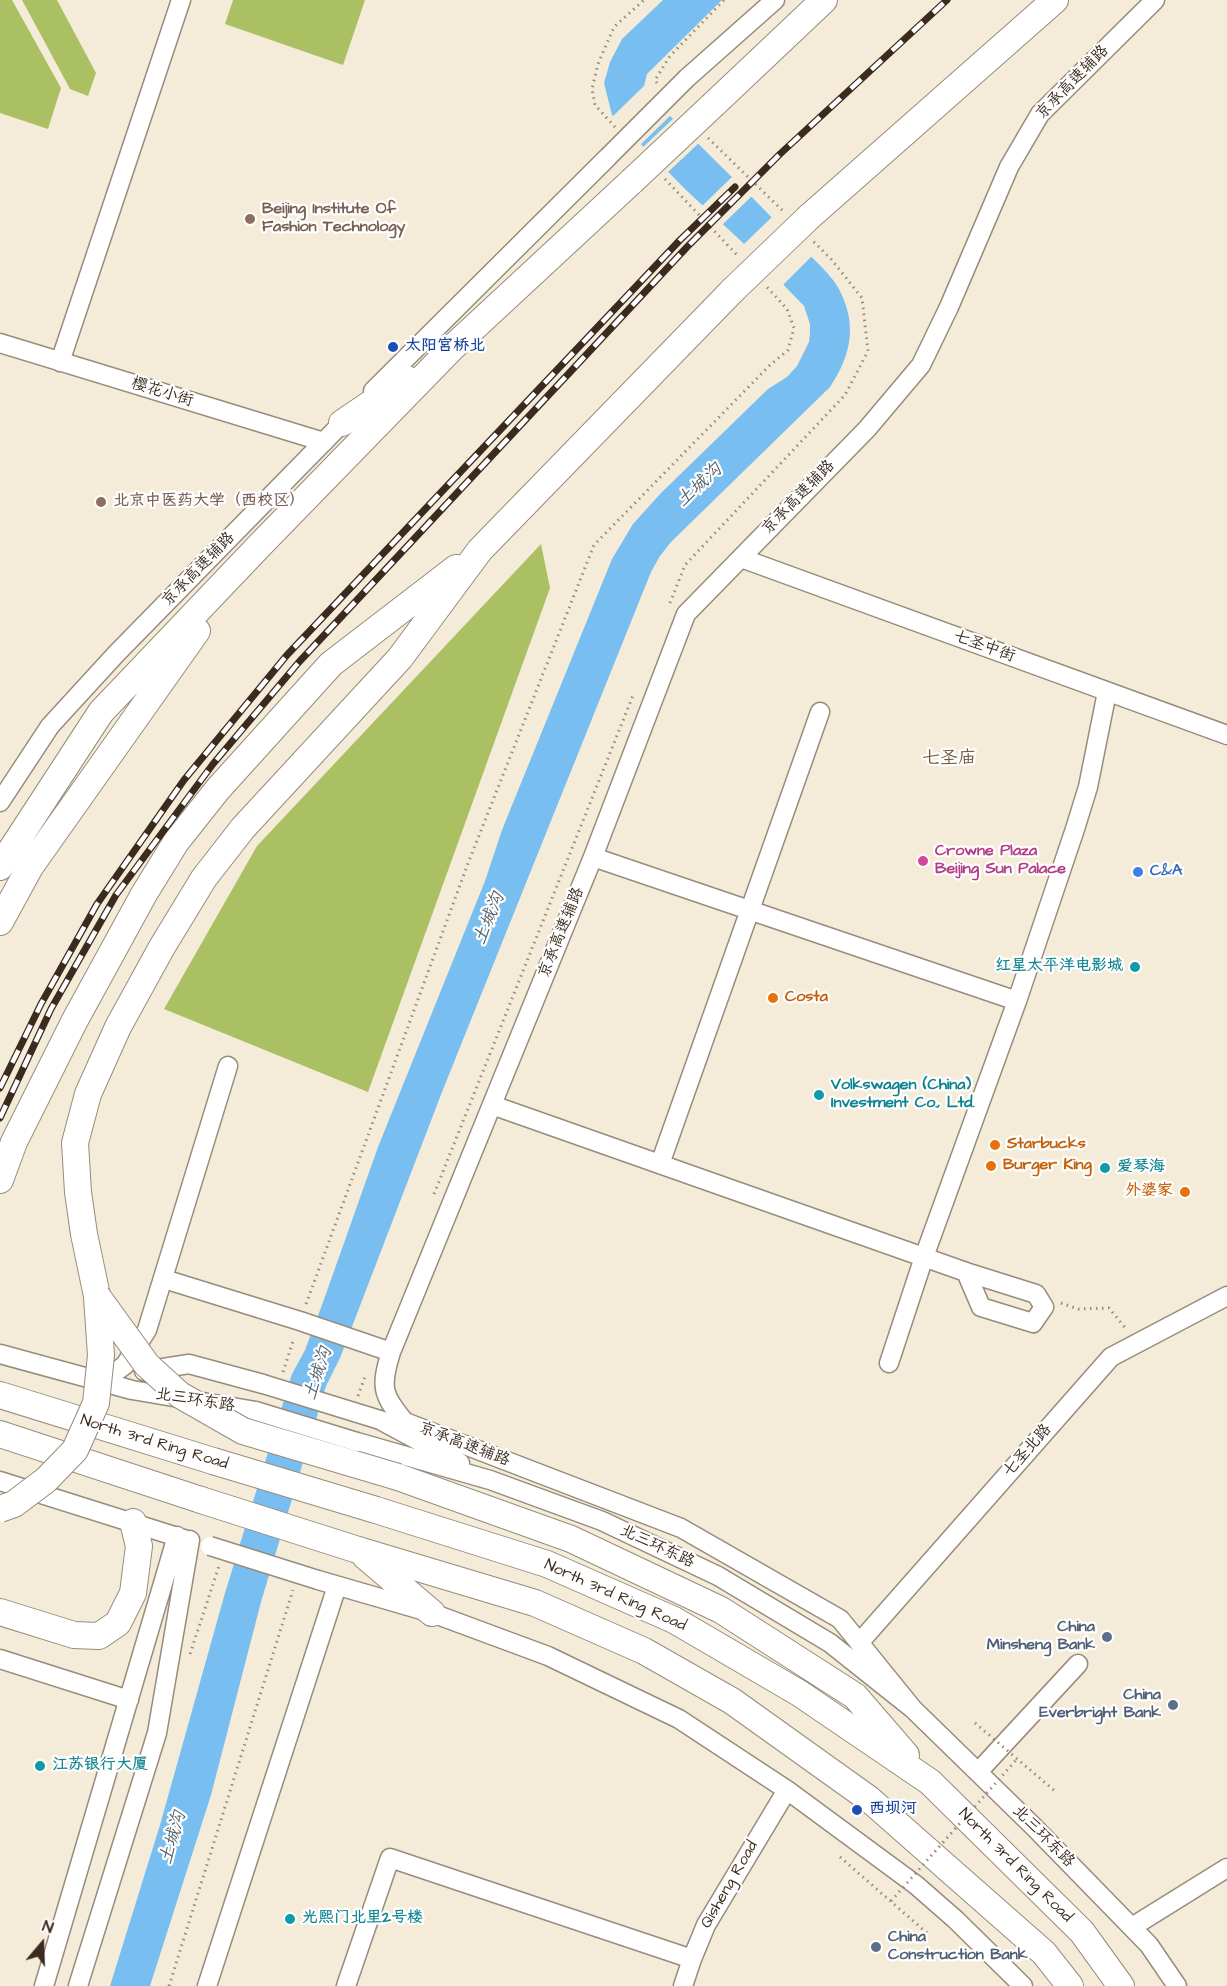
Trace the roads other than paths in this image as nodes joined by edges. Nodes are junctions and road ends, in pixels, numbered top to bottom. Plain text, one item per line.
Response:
1 (181, 0) edge
2 (775, 0) edge
3 (824, 0) edge
4 (1065, 0) edge
5 (1155, 0) edge
6 (1048, 7) edge
7 (0, 343) edge
8 (452, 348) junction
9 (60, 362) junction
10 (342, 423) junction
11 (324, 442) junction
12 (261, 544) junction
13 (480, 550) junction
14 (741, 558) junction
15 (1107, 692) junction
16 (820, 712) dead end
17 (1227, 735) edge
18 (0, 802) edge
19 (593, 857) junction
20 (0, 867) edge
21 (751, 911) junction
22 (0, 922) edge
23 (1017, 1000) junction
24 (228, 1066) dead end
25 (492, 1105) junction
26 (660, 1164) junction
27 (0, 1180) edge
28 (924, 1257) junction
29 (966, 1272) junction
30 (164, 1279) junction
31 (97, 1296) junction
32 (1227, 1296) edge
33 (391, 1353) junction
34 (0, 1354) edge
35 (889, 1363) dead end
36 (50, 1369) junction
37 (114, 1373) junction
38 (0, 1395) edge
39 (0, 1434) edge
40 (490, 1480) junction
41 (0, 1481) edge
42 (0, 1509) edge
43 (133, 1522) junction
44 (184, 1538) junction
45 (358, 1550) junction
46 (338, 1586) junction
47 (0, 1612) edge
48 (432, 1613) junction
49 (859, 1642) junction
50 (0, 1659) edge
51 (1078, 1664) dead end
52 (129, 1700) junction
53 (913, 1709) junction
54 (978, 1773) junction
55 (930, 1782) junction
56 (787, 1790) junction
57 (1227, 1868) edge
58 (1132, 1927) junction
59 (692, 1959) junction
60 (44, 1986) edge
61 (78, 1986) edge
62 (207, 1986) edge
63 (346, 1986) edge
64 (683, 1986) edge
65 (1023, 1986) edge
66 (1070, 1986) edge
67 (1121, 1986) edge
68 (1177, 1986) edge

1 - 9 street
2 - 10 street, 京承高速辅路, bridge
3 - 8 highway, bridge
4 - 6 highway
5 - 14 street, 京承高速辅路
6 - 13 highway, bridge
7 - 9 street, 樱花小街
8 - 10 highway
8 - 12 highway
9 - 11 street, 樱花小街
10 - 11 street, 京承高速辅路
11 - 18 street, 京承高速辅路
12 - 20 highway
12 - 22 highway
13 - 27 highway
13 - 31 highway
14 - 15 street, 七圣中街
14 - 19 street, 京承高速辅路
15 - 17 street, 七圣中街
15 - 23 street
16 - 21 street
19 - 21 street
19 - 25 street, 京承高速辅路
21 - 23 street
21 - 26 street
23 - 28 street
24 - 30 street
25 - 26 street
25 - 33 street, 京承高速辅路
26 - 28 street
28 - 29 street
28 - 35 street
29 - 29 street
30 - 33 street
30 - 37 street
31 - 42 highway, bridge
31 - 55 highway, bridge
32 - 49 street, 七圣北路
33 - 49 street, 京承高速辅路
34 - 36 street, 北三环东路
36 - 37 street
36 - 40 street, 北三环东路, bridge
37 - 40 street, bridge
38 - 55 highway, North 3rd Ring Road, bridge
39 - 45 highway, bridge
40 - 53 street, 北三环东路
41 - 43 street
43 - 44 street
43 - 47 highway
44 - 46 street, bridge
44 - 52 street
44 - 61 street
45 - 48 highway
45 - 66 highway
46 - 48 street
46 - 62 street
48 - 56 street
49 - 53 street, 京承高速辅路
50 - 52 street
51 - 54 street
52 - 60 street
53 - 54 street, 北三环东路
54 - 58 street, 北三环东路
55 - 67 highway, North 3rd Ring Road
56 - 59 street, Qisheng Road
56 - 65 street
57 - 58 street
58 - 68 street, 北三环东路
59 - 63 street
59 - 64 street, Qisheng Road

